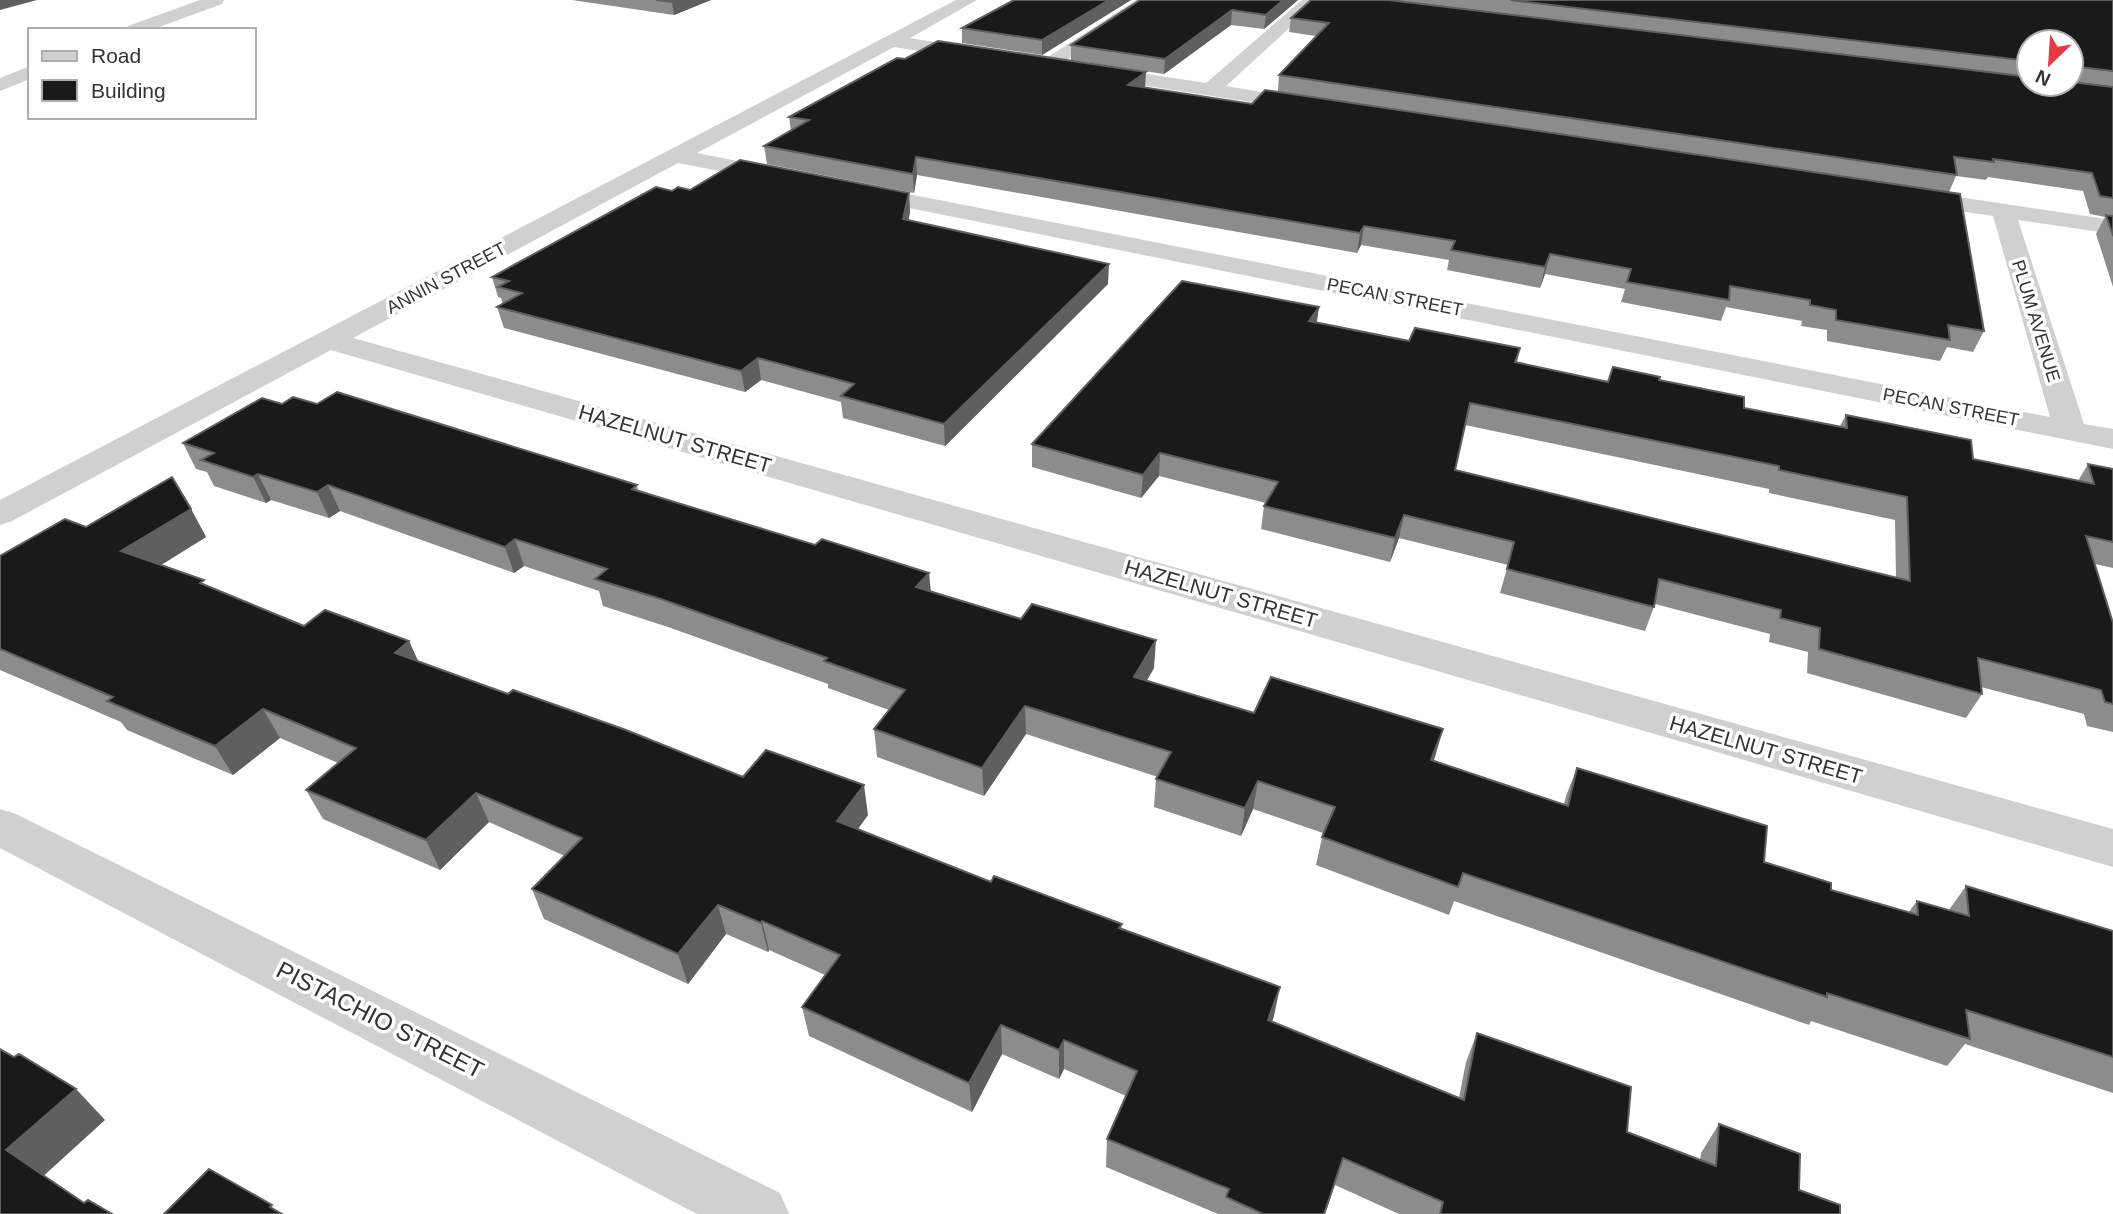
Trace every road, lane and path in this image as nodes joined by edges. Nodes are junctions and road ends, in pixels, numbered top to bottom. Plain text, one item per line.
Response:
1 (216, 0) edge
2 (969, 0) edge
3 (1148, 0) edge
4 (1312, 0) edge
5 (139, 28) edge
6 (892, 41) junction
7 (995, 57) edge
8 (1020, 61) edge
9 (1046, 65) junction
10 (28, 73) edge
11 (0, 85) edge
12 (1210, 90) junction
13 (1333, 109) edge
14 (676, 156) junction
15 (799, 180) edge
16 (826, 185) edge
17 (1894, 194) edge
18 (2003, 210) junction
19 (2113, 226) edge
20 (328, 340) junction
21 (2070, 431) junction
22 (2113, 439) edge
23 (0, 514) edge
24 (0, 827) edge
25 (2113, 848) edge
26 (760, 1214) edge

1 - 5 street
2 - 6 street, ANNIN STREET
3 - 9 street
4 - 12 street
6 - 7 street
6 - 14 street, ANNIN STREET
8 - 9 street
9 - 12 street
10 - 11 street
12 - 13 street
14 - 15 street
14 - 20 street, ANNIN STREET
16 - 21 street, PECAN STREET
17 - 18 street
18 - 19 street
18 - 21 street, PLUM AVENUE
20 - 23 street, ANNIN STREET
20 - 25 street, HAZELNUT STREET
21 - 22 street, PECAN STREET
24 - 26 street, PISTACHIO STREET

